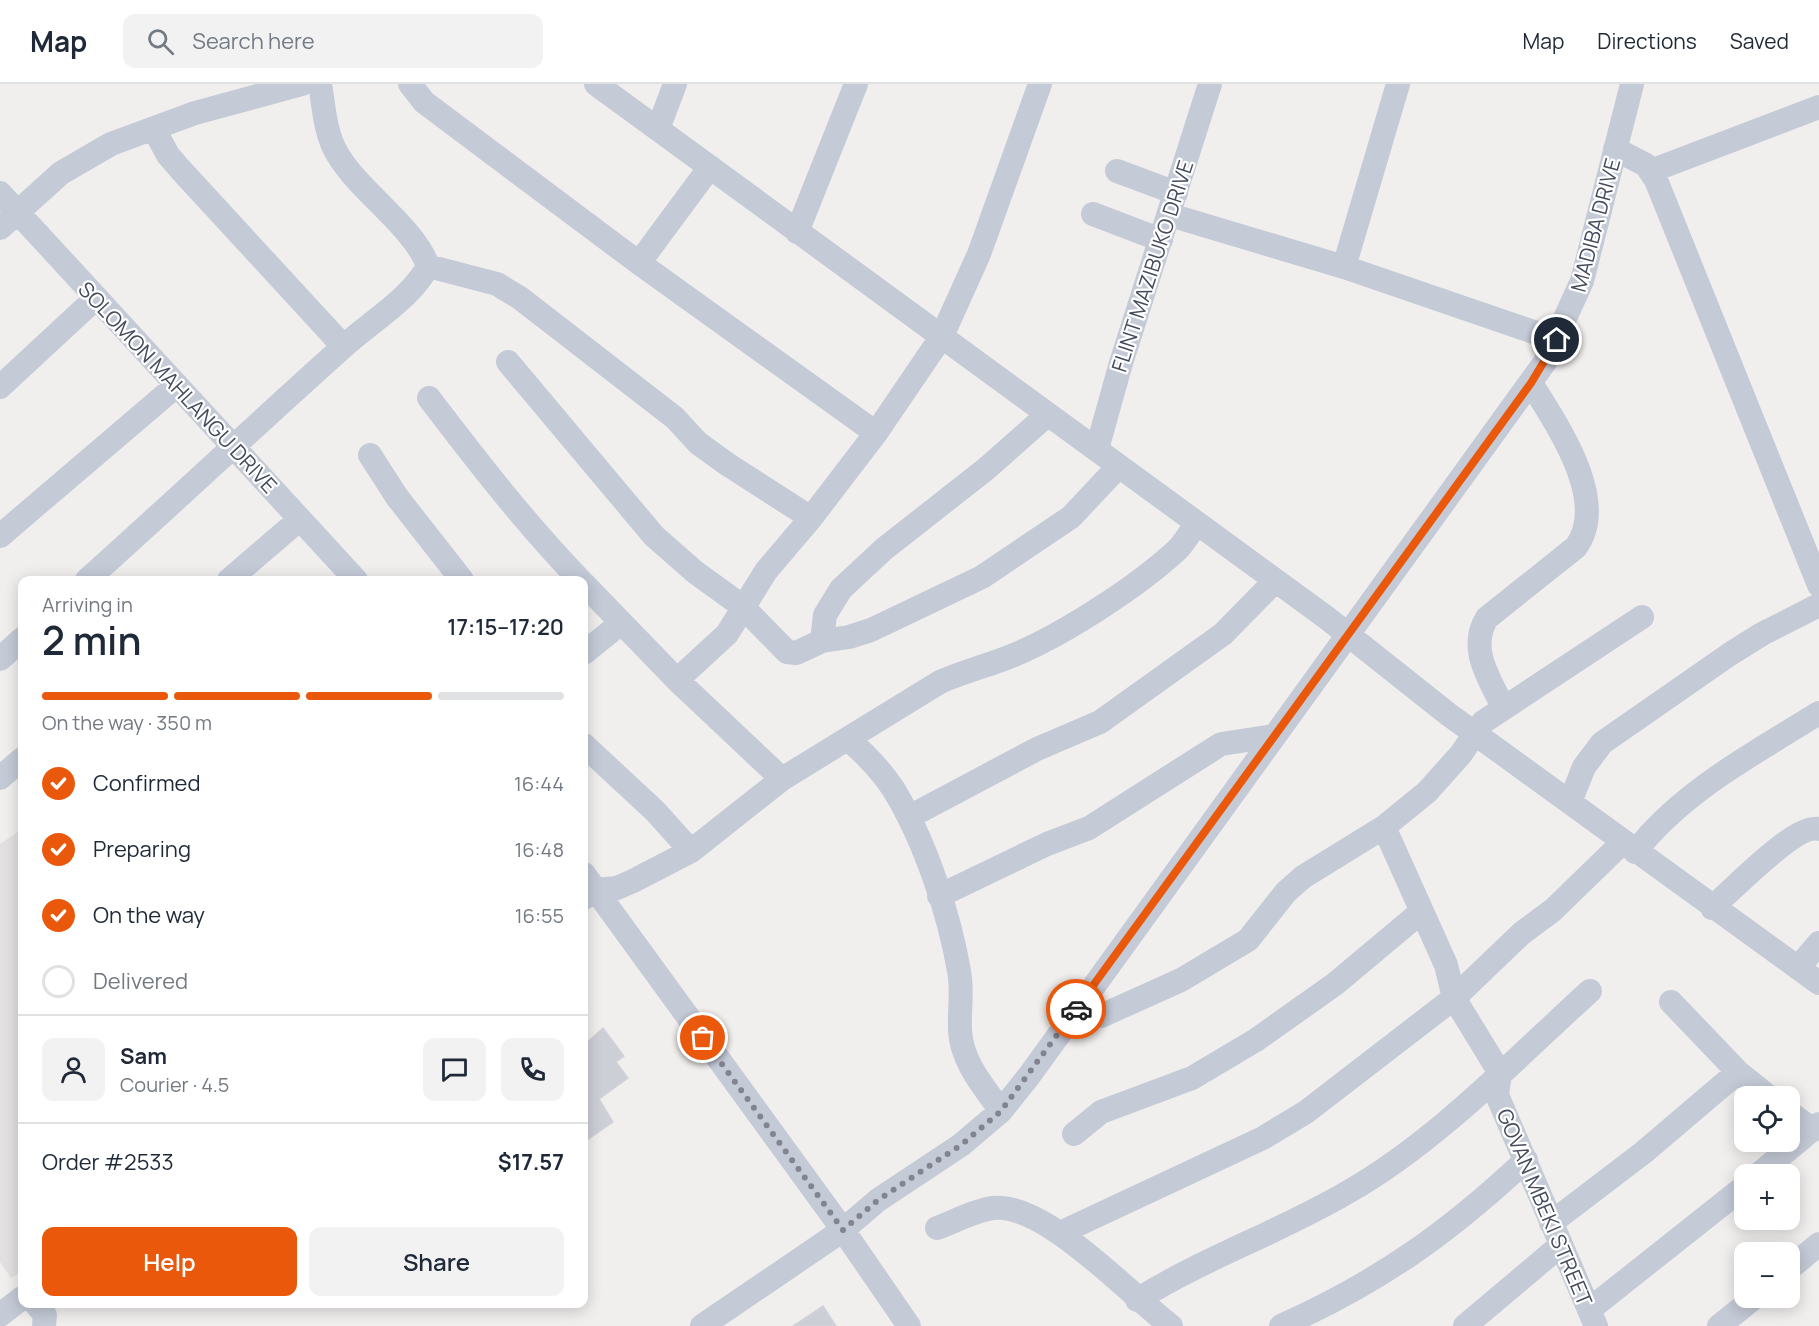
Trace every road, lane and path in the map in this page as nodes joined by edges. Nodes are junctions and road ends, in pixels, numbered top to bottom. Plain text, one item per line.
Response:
1 (302, 84) edge
2 (320, 84) edge
3 (410, 84) edge
4 (596, 84) edge
5 (675, 84) edge
6 (856, 84) edge
7 (1040, 84) edge
8 (1210, 84) edge
9 (1398, 84) edge
10 (1632, 84) edge
11 (1819, 107) edge
12 (154, 129) junction
13 (658, 129) junction
14 (1615, 148) junction
15 (710, 167) junction
16 (1116, 171) dead end
17 (1651, 171) junction
18 (0, 193) edge
19 (1173, 204) junction
20 (18, 212) junction
21 (1093, 214) dead end
22 (0, 228) edge
23 (796, 232) junction
24 (1161, 240) junction
25 (639, 263) junction
26 (428, 266) junction
27 (1344, 267) junction
28 (96, 298) junction
29 (942, 336) junction
30 (1557, 340) junction
31 (343, 346) junction
32 (508, 362) dead end
33 (1531, 383) junction
34 (177, 385) junction
35 (0, 387) edge
36 (429, 398) dead end
37 (1047, 415) junction
38 (876, 433) junction
39 (234, 448) junction
40 (1097, 449) junction
41 (370, 455) dead end
42 (1118, 467) junction
43 (811, 518) junction
44 (300, 519) junction
45 (1196, 524) junction
46 (0, 536) edge
47 (91, 576) edge
48 (234, 576) edge
49 (352, 576) edge
50 (459, 576) edge
51 (576, 576) edge
52 (1275, 581) junction
53 (1819, 585) edge
54 (588, 588) edge
55 (1819, 605) edge
56 (742, 606) junction
57 (1642, 617) dead end
58 (621, 623) junction
59 (1348, 634) junction
60 (822, 641) junction
61 (18, 643) edge
62 (588, 650) edge
63 (0, 659) edge
64 (676, 680) junction
65 (1503, 707) junction
66 (1819, 713) edge
67 (1475, 732) junction
68 (1274, 735) junction
69 (848, 739) junction
70 (588, 748) edge
71 (18, 762) edge
72 (0, 778) edge
73 (782, 779) junction
74 (1570, 802) junction
75 (909, 817) junction
76 (1384, 827) junction
77 (1819, 828) edge
78 (1629, 847) junction
79 (691, 851) junction
80 (588, 887) edge
81 (588, 888) edge
82 (939, 896) junction
83 (1712, 908) junction
84 (1421, 912) junction
85 (1819, 943) edge
86 (1798, 968) junction
87 (1819, 983) edge
88 (1590, 991) dead end
89 (1454, 998) junction
90 (1671, 1002) dead end
91 (1101, 1016) dead end
92 (1738, 1072) junction
93 (1500, 1073) junction
94 (1756, 1086) edge
95 (1001, 1111) junction
96 (1800, 1118) edge
97 (1816, 1127) edge
98 (1074, 1134) dead end
99 (1526, 1160) junction
100 (1771, 1164) edge
101 (1734, 1196) edge
102 (937, 1228) dead end
103 (843, 1230) junction
104 (1060, 1233) junction
105 (1556, 1234) junction
106 (1819, 1244) edge
107 (1800, 1260) edge
108 (1137, 1300) junction
109 (18, 1301) edge
110 (39, 1308) edge
111 (1742, 1308) edge
112 (0, 1315) edge
113 (1593, 1318) edge
114 (44, 1326) edge
115 (702, 1326) edge
116 (909, 1326) edge
117 (1171, 1326) edge
118 (1281, 1326) edge
119 (1465, 1326) edge
120 (1719, 1326) edge

1 - 12 street
2 - 26 street
3 - 25 street
4 - 13 street
5 - 13 street
6 - 23 street
7 - 29 street
8 - 19 street, FLINT MAZIBUKO DRIVE
9 - 27 street
10 - 14 street, MADIBA DRIVE
11 - 17 street
12 - 20 street
12 - 31 street
13 - 15 street
14 - 17 street
14 - 30 street, MADIBA DRIVE
15 - 23 street
15 - 25 street
16 - 19 street
17 - 53 street
18 - 20 street, SOLOMON MAHLANGU DRIVE
19 - 24 street, FLINT MAZIBUKO DRIVE
19 - 27 street
20 - 22 street
20 - 28 street, SOLOMON MAHLANGU DRIVE
21 - 24 street
23 - 29 street
24 - 40 street, FLINT MAZIBUKO DRIVE
25 - 38 street
26 - 31 street
26 - 43 street
27 - 30 street
28 - 34 street, SOLOMON MAHLANGU DRIVE
28 - 35 street
29 - 37 street
29 - 38 street
30 - 33 street, MADIBA DRIVE
31 - 39 street
32 - 56 street
33 - 59 street, MADIBA DRIVE
33 - 65 street
34 - 39 street, SOLOMON MAHLANGU DRIVE
34 - 46 street
36 - 51 street
37 - 40 street
37 - 60 street
38 - 43 street
39 - 44 street, SOLOMON MAHLANGU DRIVE
39 - 47 street
40 - 42 street
41 - 50 street
42 - 45 street
42 - 60 street
43 - 56 street
44 - 48 street
44 - 49 street, SOLOMON MAHLANGU DRIVE
45 - 52 street
45 - 69 street
52 - 59 street
52 - 75 street
54 - 58 street
55 - 74 street
56 - 60 street
56 - 64 street
57 - 65 street
58 - 62 street
58 - 64 street
59 - 67 street
59 - 68 street, MADIBA DRIVE
61 - 63 street
64 - 73 street
65 - 67 street
66 - 78 street
67 - 74 street
67 - 76 street
68 - 82 street
68 - 95 street, MADIBA DRIVE
69 - 73 street
69 - 75 street
70 - 79 street
71 - 72 street
73 - 79 street
74 - 78 street
75 - 82 street
76 - 84 street
76 - 91 street
77 - 83 street
78 - 83 street
78 - 89 street
79 - 80 street
81 - 103 street
82 - 95 street
83 - 86 street
84 - 89 street
84 - 98 street
85 - 86 street
86 - 87 street
88 - 93 street
89 - 93 street
89 - 104 street
90 - 92 street
92 - 94 street
92 - 105 street
93 - 99 street, GOVAN MBEKI STREET
93 - 108 street
95 - 103 street, MADIBA DRIVE
96 - 97 street
97 - 100 street
99 - 105 street, GOVAN MBEKI STREET
99 - 118 street
101 - 113 street
102 - 104 street
103 - 115 street, MADIBA DRIVE
103 - 116 street
104 - 108 street
105 - 113 street, GOVAN MBEKI STREET
105 - 119 street
106 - 107 street
108 - 117 street
109 - 112 street
110 - 114 street
111 - 120 street

